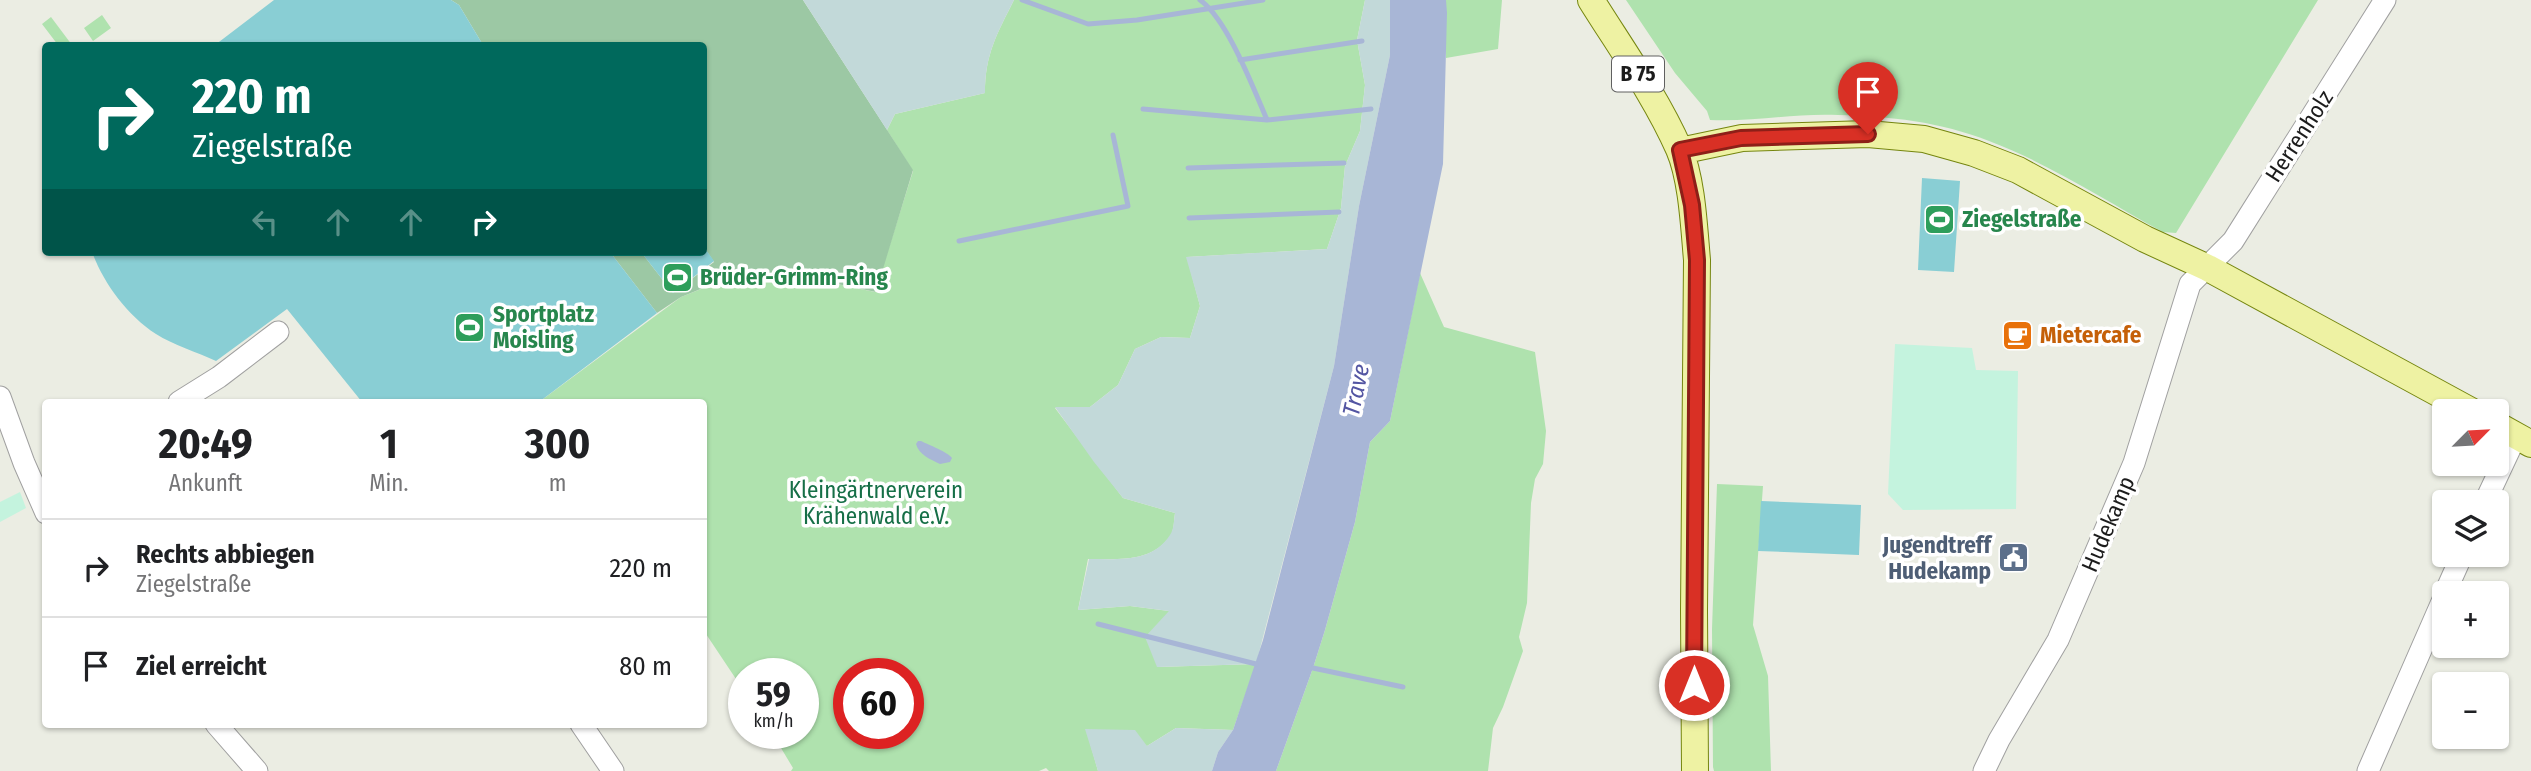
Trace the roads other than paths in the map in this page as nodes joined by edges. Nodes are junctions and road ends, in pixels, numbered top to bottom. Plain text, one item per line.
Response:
1 (1591, 0) edge
2 (2385, 0) edge
3 (1680, 150) junction
4 (2208, 268) junction
5 (278, 332) dead end
6 (0, 397) edge
7 (184, 399) edge
8 (2449, 399) edge
9 (2515, 435) edge
10 (36, 468) edge
11 (2490, 490) edge
12 (42, 495) edge
13 (2432, 624) edge
14 (226, 728) edge
15 (584, 728) edge
16 (257, 771) edge
17 (613, 771) edge
18 (1695, 771) edge
19 (1984, 771) edge
20 (2368, 771) edge

1 - 3 main road, B 75
2 - 4 street, Herrenholz
3 - 4 main road
3 - 18 main road, B 75
4 - 8 main road
4 - 19 street, Hudekamp
5 - 7 street
6 - 10 street
9 - 11 street
10 - 12 street
13 - 20 street
14 - 16 street
15 - 17 street

